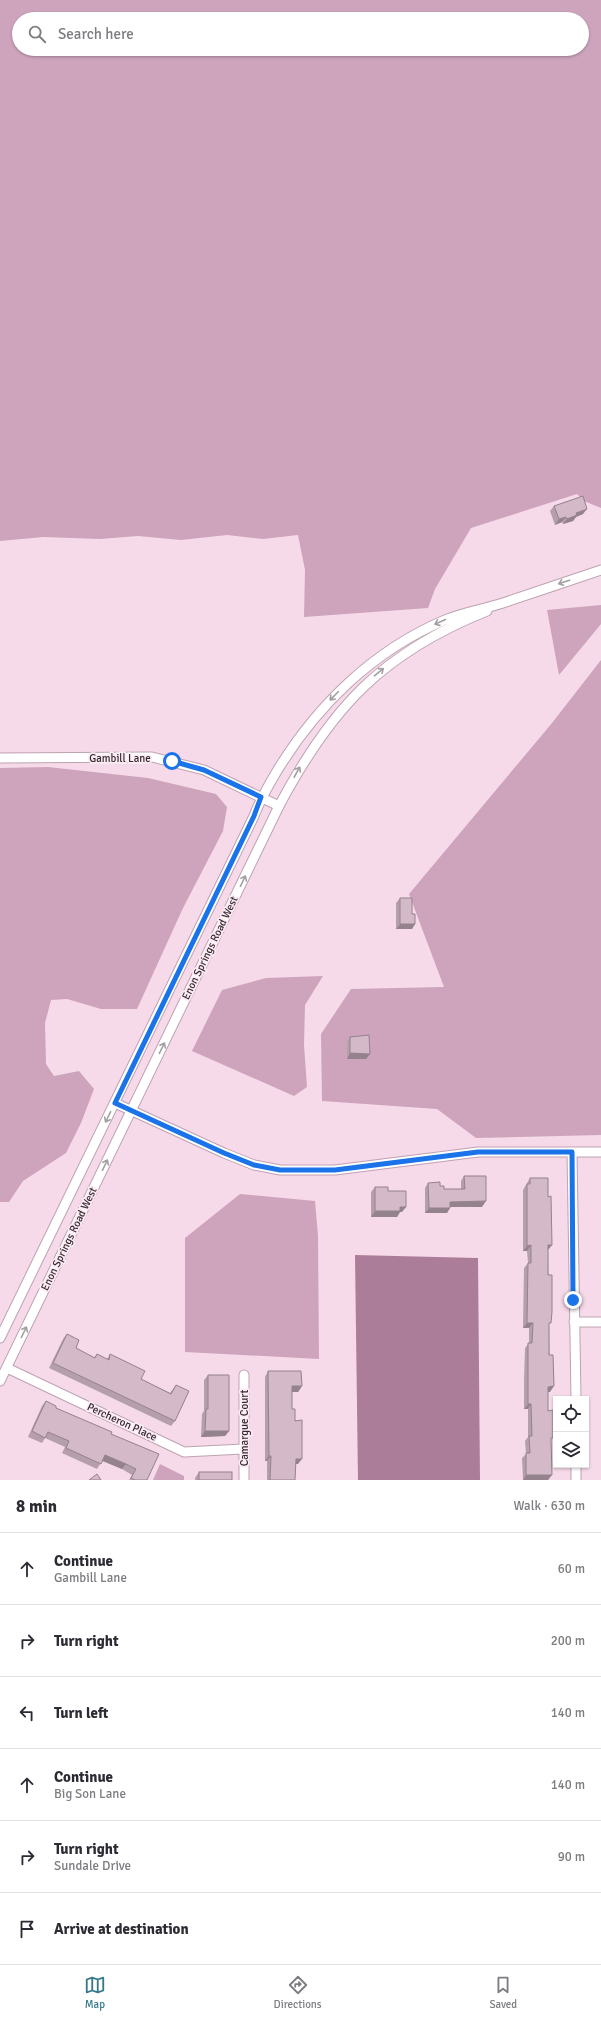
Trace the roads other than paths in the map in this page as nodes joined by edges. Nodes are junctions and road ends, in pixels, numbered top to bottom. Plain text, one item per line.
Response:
1 (601, 570) edge
2 (515, 598) junction
3 (0, 758) edge
4 (261, 797) junction
5 (279, 806) junction
6 (115, 1103) junction
7 (131, 1111) junction
8 (572, 1152) junction
9 (601, 1152) edge
10 (574, 1322) junction
11 (601, 1322) edge
12 (0, 1338) edge
13 (7, 1368) junction
14 (244, 1375) dead end
15 (0, 1381) edge
16 (576, 1396) edge
17 (244, 1449) junction
18 (576, 1468) edge
19 (244, 1480) edge
20 (576, 1480) edge

1 -> 2 street
2 -> 4 street
5 -> 2 street, Enon Springs Road West
3 - 4 street, Gambill Lane
4 - 5 street, Gambill Lane
4 - 6 street
7 -> 5 street, Enon Springs Road West
6 - 7 street
6 -> 12 street
7 - 8 street
13 -> 7 street, Enon Springs Road West
8 - 9 street
8 - 10 street
10 - 11 street
10 - 16 street
13 - 15 street, Enon Springs Road West
13 - 17 street, Percheron Place
14 - 17 street, Camargue Court
17 - 19 street, Camargue Court
18 - 20 street

